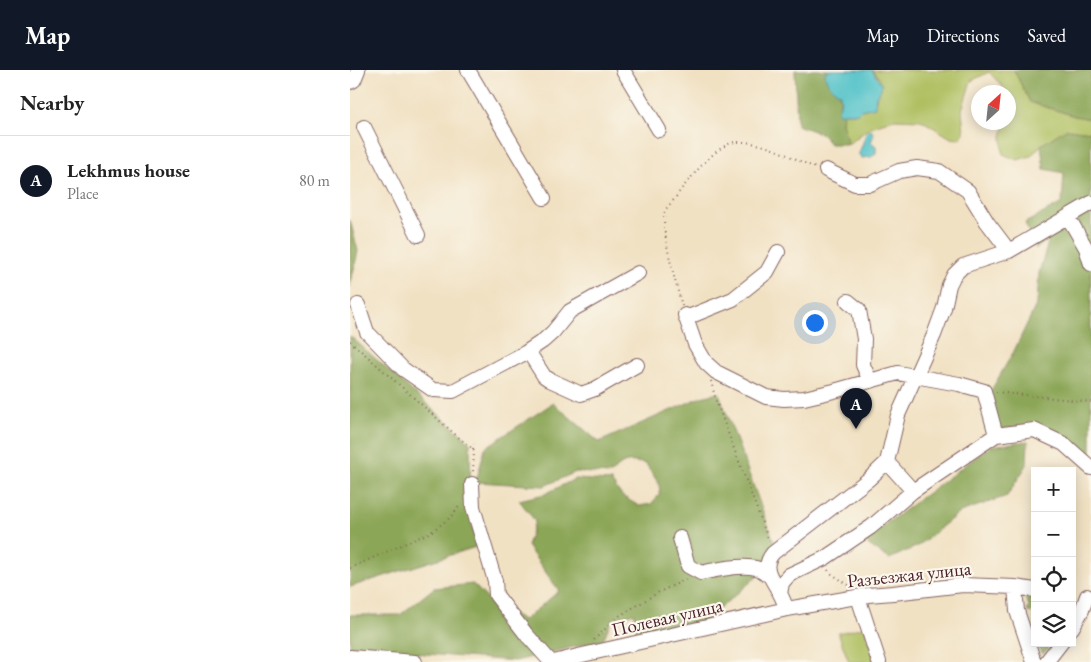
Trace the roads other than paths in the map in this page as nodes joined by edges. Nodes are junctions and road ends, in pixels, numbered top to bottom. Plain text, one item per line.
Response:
1 (358, 70) edge
2 (468, 70) edge
3 (624, 70) edge
4 (350, 82) edge
5 (364, 127) dead end
6 (659, 130) dead end
7 (826, 170) road end
8 (544, 198) dead end
9 (1091, 203) edge
10 (1068, 217) junction
11 (418, 235) dead end
12 (1009, 251) junction
13 (778, 252) dead end
14 (1091, 264) edge
15 (638, 273) dead end
16 (848, 301) dead end
17 (358, 305) dead end
18 (528, 351) junction
19 (637, 365) dead end
20 (916, 376) junction
21 (870, 381) junction
22 (996, 434) junction
23 (887, 462) junction
24 (1091, 468) edge
25 (472, 484) road end
26 (913, 491) junction
27 (680, 538) dead end
28 (770, 576) junction
29 (1015, 587) junction
30 (1031, 589) edge
31 (780, 594) junction
32 (1076, 595) edge
33 (863, 596) junction
34 (1089, 597) edge
35 (787, 609) junction
36 (1076, 621) edge
37 (1057, 647) edge
38 (350, 657) edge
39 (1047, 661) edge
40 (415, 662) edge
41 (550, 662) edge
42 (554, 662) edge
43 (879, 662) edge
44 (1034, 662) edge

1 - 4 street
2 - 8 street
3 - 6 street
5 - 11 street
7 - 12 street
9 - 10 street
10 - 12 street
10 - 14 street
12 - 20 street
13 - 21 street
15 - 18 street
16 - 21 street
17 - 18 street
18 - 19 street
20 - 21 street
20 - 22 street
20 - 23 street
22 - 24 street
22 - 26 street
23 - 26 street
23 - 28 street
25 - 41 street
26 - 31 street
27 - 28 street
28 - 31 street
29 - 30 street, Разъезжая улица
29 - 33 street, Разъезжая улица
29 - 44 street
31 - 35 street
32 - 34 street
33 - 35 street, Разъезжая улица
33 - 43 street
34 - 36 street
35 - 42 street, Полевая улица
37 - 39 street
38 - 40 street

